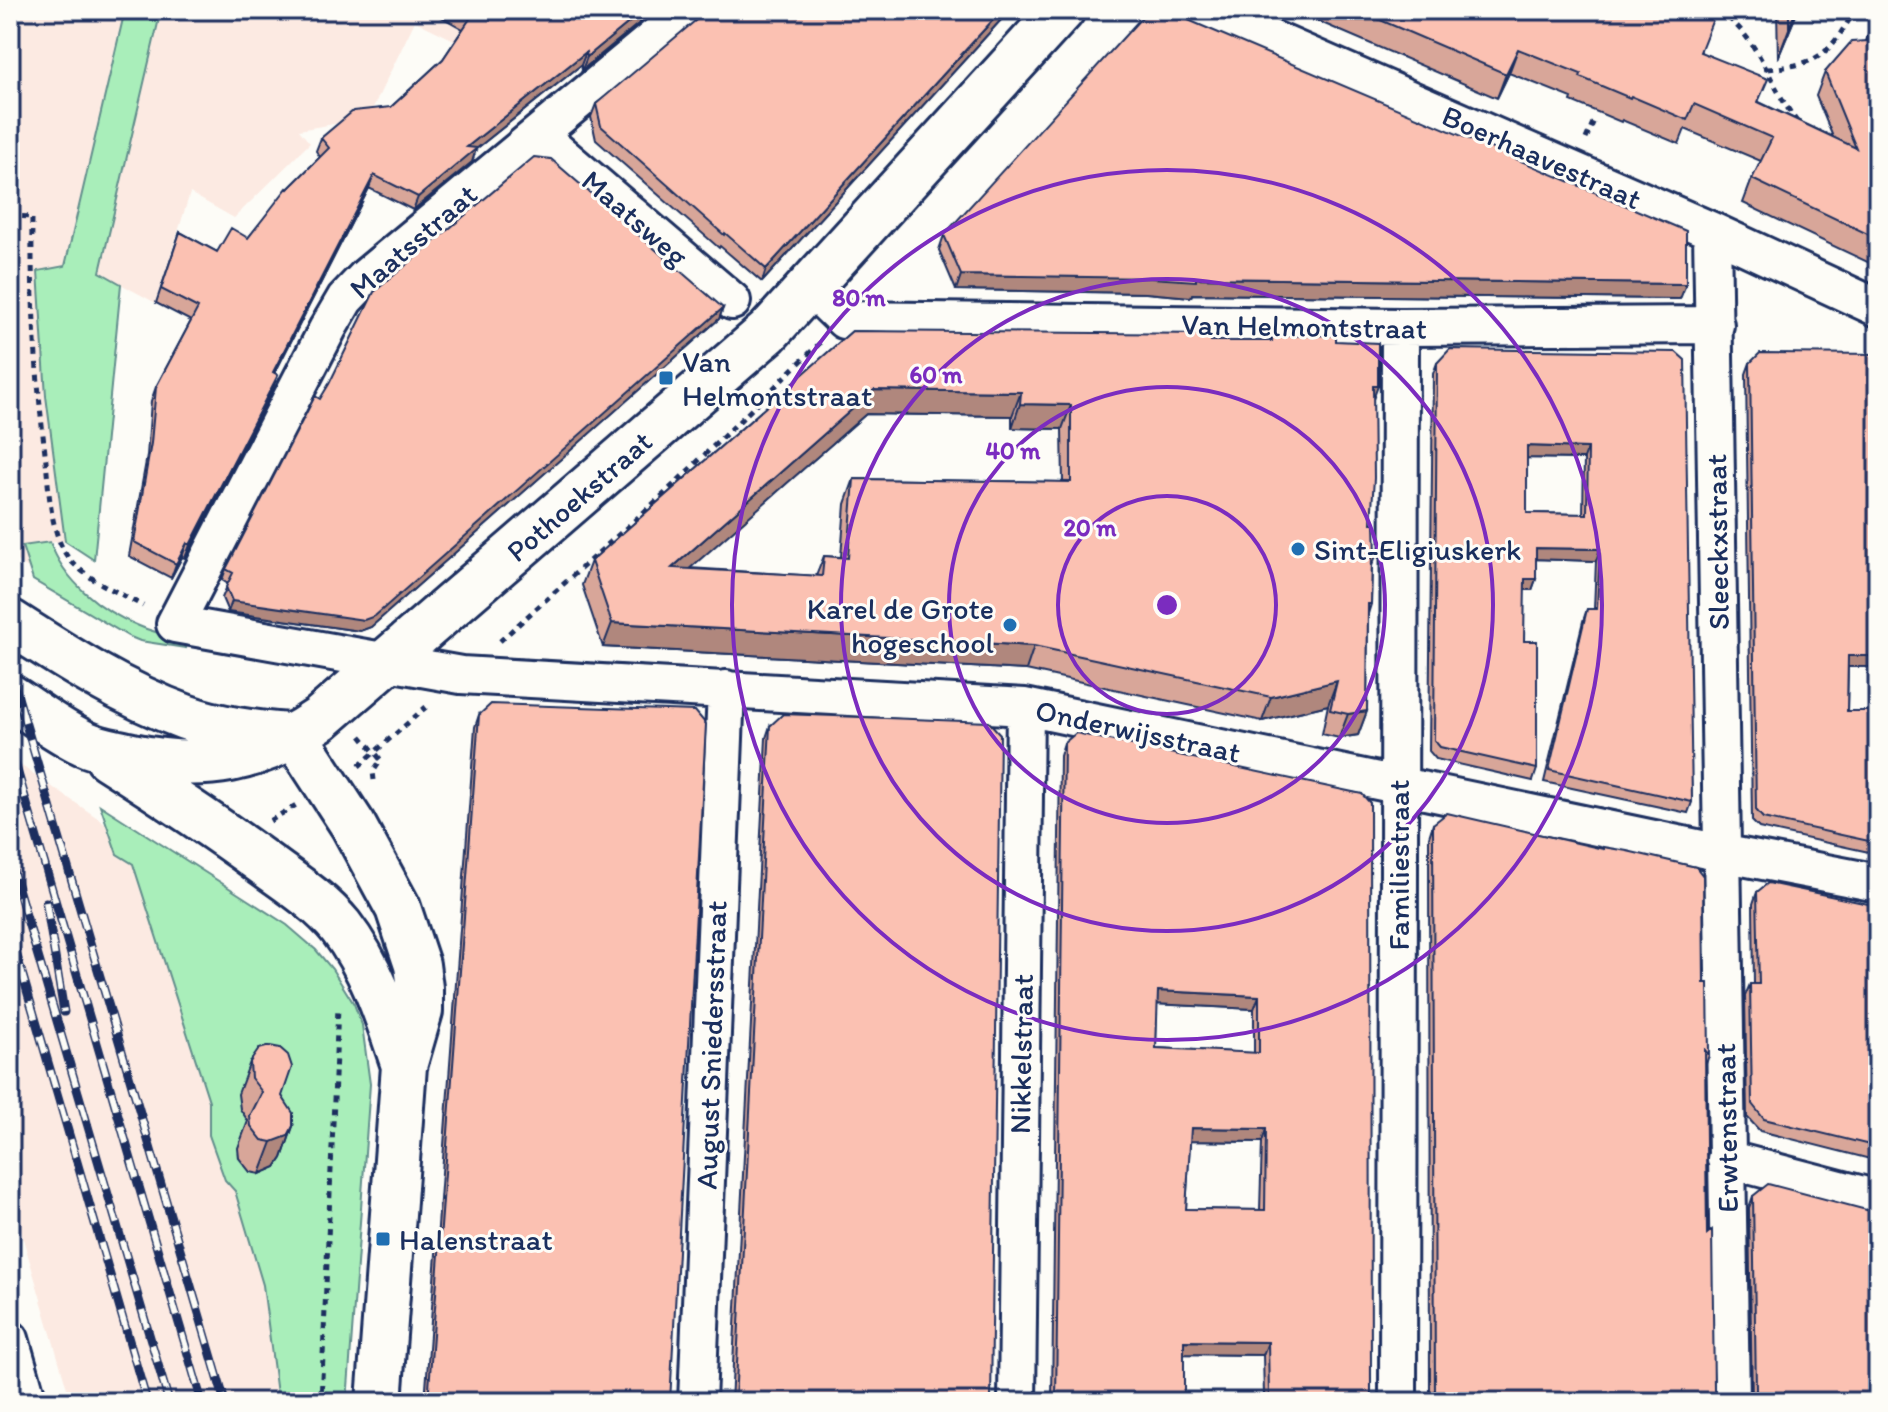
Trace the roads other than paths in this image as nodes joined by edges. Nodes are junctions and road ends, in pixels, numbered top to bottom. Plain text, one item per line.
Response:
1 (688, 10) edge
2 (1062, 10) edge
3 (1205, 10) edge
4 (538, 135) junction
5 (1712, 231) junction
6 (811, 288) junction
7 (732, 301) dead end
8 (1878, 308) edge
9 (1715, 325) junction
10 (1400, 327) junction
11 (10, 622) edge
12 (175, 624) joint
13 (387, 661) junction
14 (726, 689) junction
15 (10, 697) edge
16 (1025, 707) junction
17 (295, 736) junction
18 (85, 744) junction
19 (1398, 785) junction
20 (1721, 853) junction
21 (1878, 883) edge
22 (404, 1066) junction
23 (1726, 1159) junction
24 (1878, 1199) edge
25 (10, 1339) edge
26 (28, 1402) edge
27 (379, 1402) edge
28 (697, 1402) edge
29 (1017, 1402) edge
30 (1398, 1402) edge
31 (1731, 1402) edge

1 - 4 street, Maatsstraat
2 - 6 street, Pothoekstraat
3 - 5 street, Boerhaavestraat
4 - 7 street, Maatsweg
4 - 12 street, Maatsstraat
5 - 8 street, Boerhaavestraat
5 - 9 street, Sleeckxstraat
6 - 10 street, Van Helmontstraat
6 - 13 street, Pothoekstraat
9 - 10 street, Van Helmontstraat
9 - 20 street, Sleeckxstraat
10 - 19 street, Familiestraat
11 - 17 street
12 - 13 street, Onderwijsstraat
13 - 14 street, Onderwijsstraat
13 - 17 street, Pothoekstraat
14 - 16 street, Onderwijsstraat
14 - 28 street, August Sniedersstraat
15 - 18 street
16 - 19 street, Onderwijsstraat
16 - 29 street, Nikkelstraat
17 - 18 street, Pothoekstraat
17 - 22 street
18 - 22 street
19 - 20 street, Onderwijsstraat
19 - 30 street, Familiestraat
20 - 21 street, Onderwijsstraat
20 - 23 street, Erwtenstraat
22 - 27 street
23 - 24 street
23 - 31 street, Erwtenstraat
25 - 26 street

